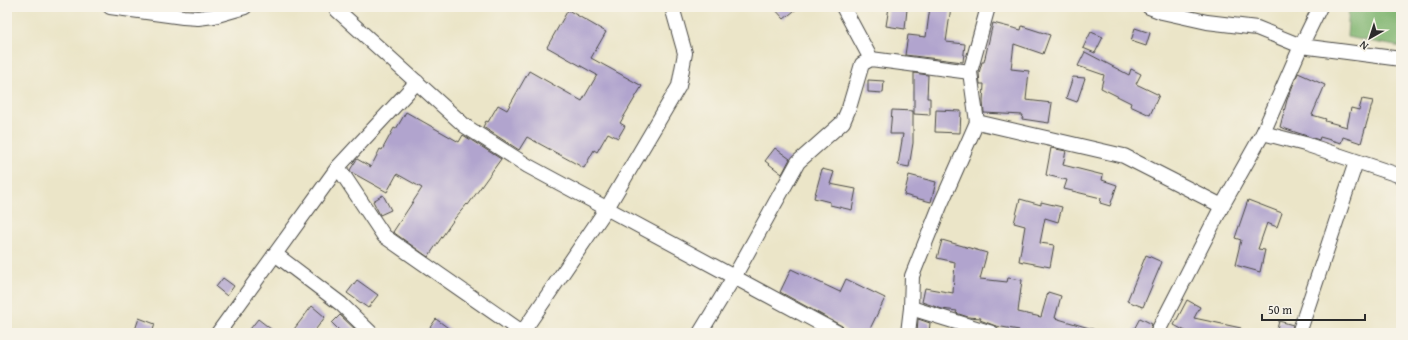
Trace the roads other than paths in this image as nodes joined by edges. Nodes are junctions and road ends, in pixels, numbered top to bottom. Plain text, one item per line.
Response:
1 (110, 7) edge
2 (245, 7) edge
3 (672, 7) edge
4 (843, 7) edge
5 (988, 7) edge
6 (1148, 7) edge
7 (1320, 7) edge
8 (337, 10) dead end
9 (1301, 46) junction
10 (871, 59) junction
11 (1401, 59) edge
12 (970, 72) junction
13 (417, 82) junction
14 (977, 122) junction
15 (1263, 133) junction
16 (1356, 162) junction
17 (338, 167) junction
18 (1401, 176) edge
19 (1222, 206) junction
20 (607, 208) junction
21 (275, 254) junction
22 (734, 277) junction
23 (911, 308) junction
24 (218, 333) edge
25 (371, 333) edge
26 (522, 333) edge
27 (700, 333) edge
28 (838, 333) edge
29 (908, 333) edge
30 (992, 333) edge
31 (1157, 333) edge
32 (1299, 333) edge

1 - 2 street
3 - 20 street
4 - 10 street
5 - 12 street
6 - 9 street
7 - 9 street
8 - 13 street
9 - 11 street
9 - 15 street
10 - 12 street
10 - 22 street
12 - 14 street
13 - 17 street
13 - 20 street
14 - 19 street
14 - 23 street
15 - 16 street
15 - 19 street
16 - 18 street
16 - 32 street
17 - 21 street
17 - 26 street
19 - 31 street
20 - 22 street
20 - 26 street
21 - 24 street
21 - 25 street
22 - 27 street
22 - 28 street
23 - 29 street
23 - 30 street

